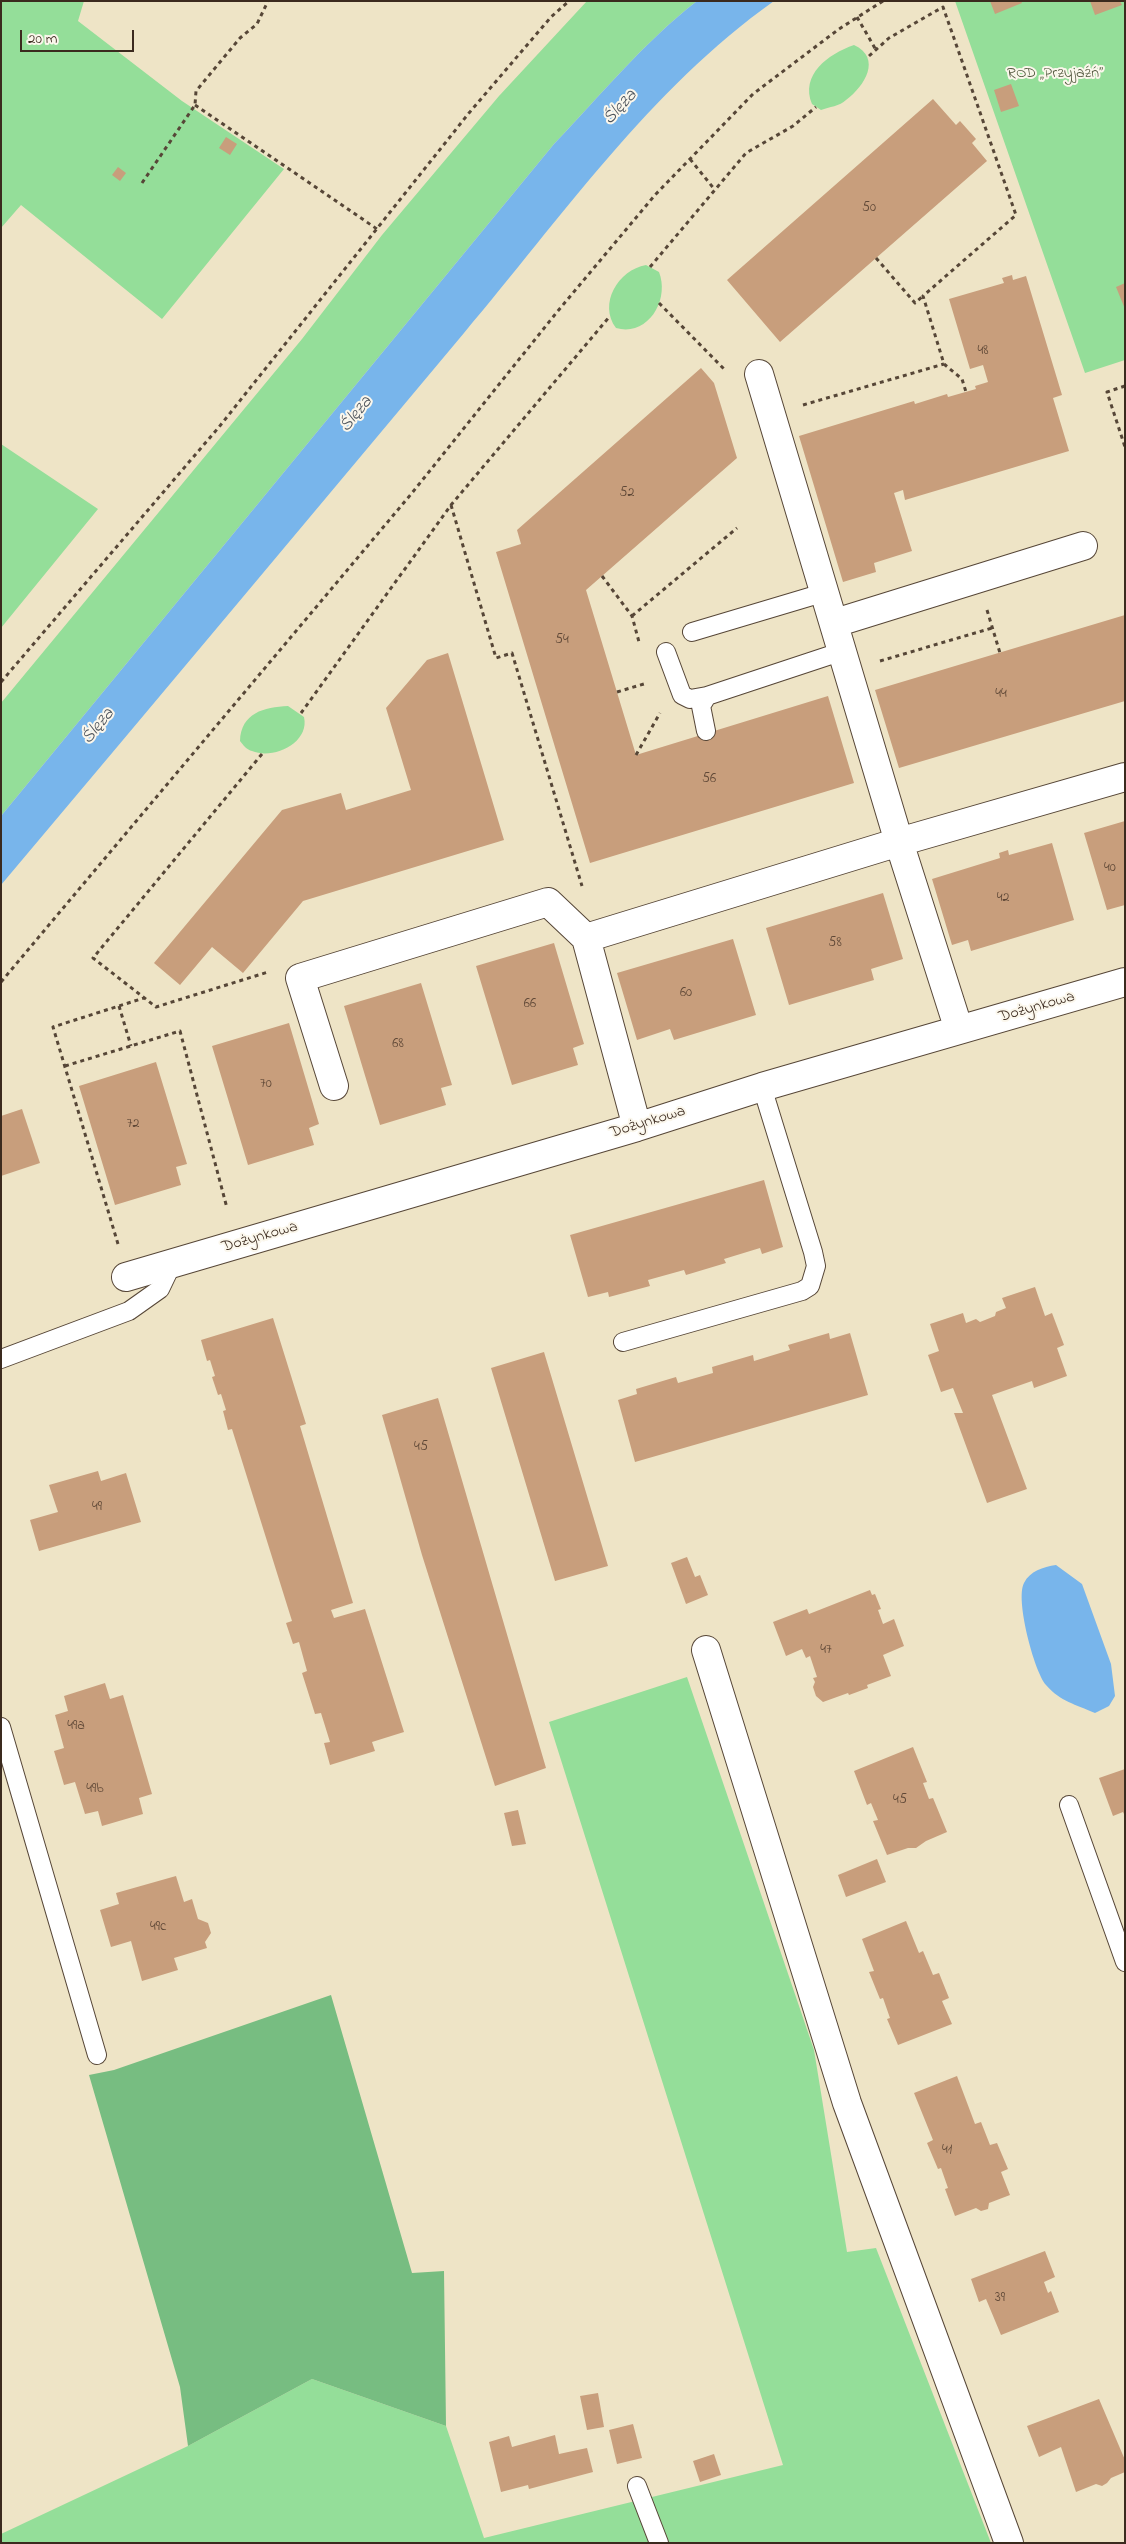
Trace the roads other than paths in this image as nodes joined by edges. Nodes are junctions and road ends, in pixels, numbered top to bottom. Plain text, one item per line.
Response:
1 (759, 374) dead end
2 (1083, 546) dead end
3 (826, 592) junction
4 (835, 623) junction
5 (692, 632) dead end
6 (666, 652) dead end
7 (845, 661) junction
8 (707, 696) junction
9 (706, 731) dead end
10 (1125, 777) edge
11 (899, 842) junction
12 (591, 937) junction
13 (1125, 982) edge
14 (959, 1030) junction
15 (334, 1086) dead end
16 (762, 1087) junction
17 (637, 1127) junction
18 (172, 1264) junction
19 (123, 1265) road end
20 (623, 1342) dead end
21 (1, 1359) edge
22 (706, 1650) dead end
23 (1, 1727) edge
24 (1069, 1806) dead end
25 (1125, 1962) edge
26 (97, 2055) dead end
27 (637, 2486) dead end
28 (659, 2543) edge
29 (1009, 2543) edge

1 - 3 street
2 - 4 street
3 - 4 street
3 - 5 lane
4 - 7 street
6 - 8 lane
7 - 8 lane
7 - 11 street
8 - 9 lane
10 - 11 street
11 - 12 street
11 - 14 street
12 - 15 street
12 - 17 street
13 - 14 street, Dożynkowa
14 - 16 street, Dożynkowa
16 - 17 street, Dożynkowa
16 - 20 lane
17 - 18 street, Dożynkowa
18 - 19 street, Dożynkowa
18 - 21 lane
22 - 29 street
23 - 26 lane
24 - 25 lane
27 - 28 lane

